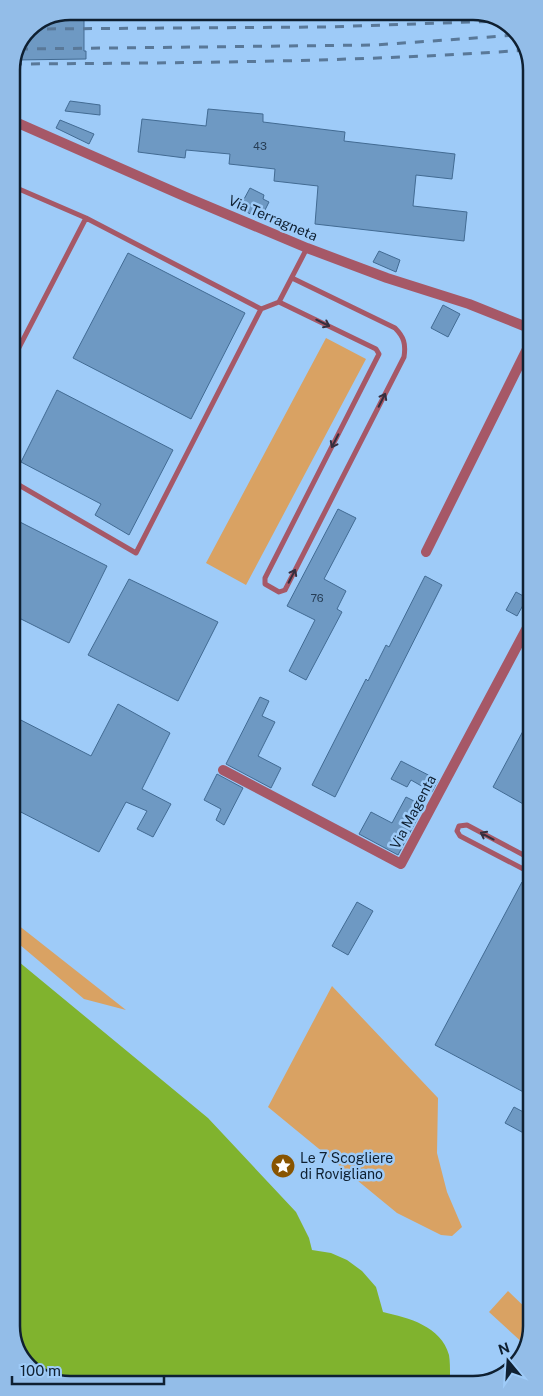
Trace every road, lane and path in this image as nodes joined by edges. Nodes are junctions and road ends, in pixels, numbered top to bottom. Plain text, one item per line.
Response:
1 (20, 124) edge
2 (20, 189) edge
3 (86, 218) junction
4 (307, 248) junction
5 (292, 278) junction
6 (279, 302) junction
7 (261, 309) junction
8 (523, 326) edge
9 (20, 346) edge
10 (523, 357) edge
11 (20, 487) edge
12 (426, 552) dead end
13 (523, 635) edge
14 (223, 770) dead end
15 (523, 855) edge
16 (523, 869) edge

1 - 4 street, Via Terragneta
2 - 3 lane
3 - 7 lane
3 - 9 lane
4 - 5 lane
4 - 8 street, Via Terragneta
5 - 6 lane
6 -> 5 lane
6 - 7 lane
7 - 11 lane
10 - 12 street
13 - 14 street, Via Magenta
15 -> 16 lane

